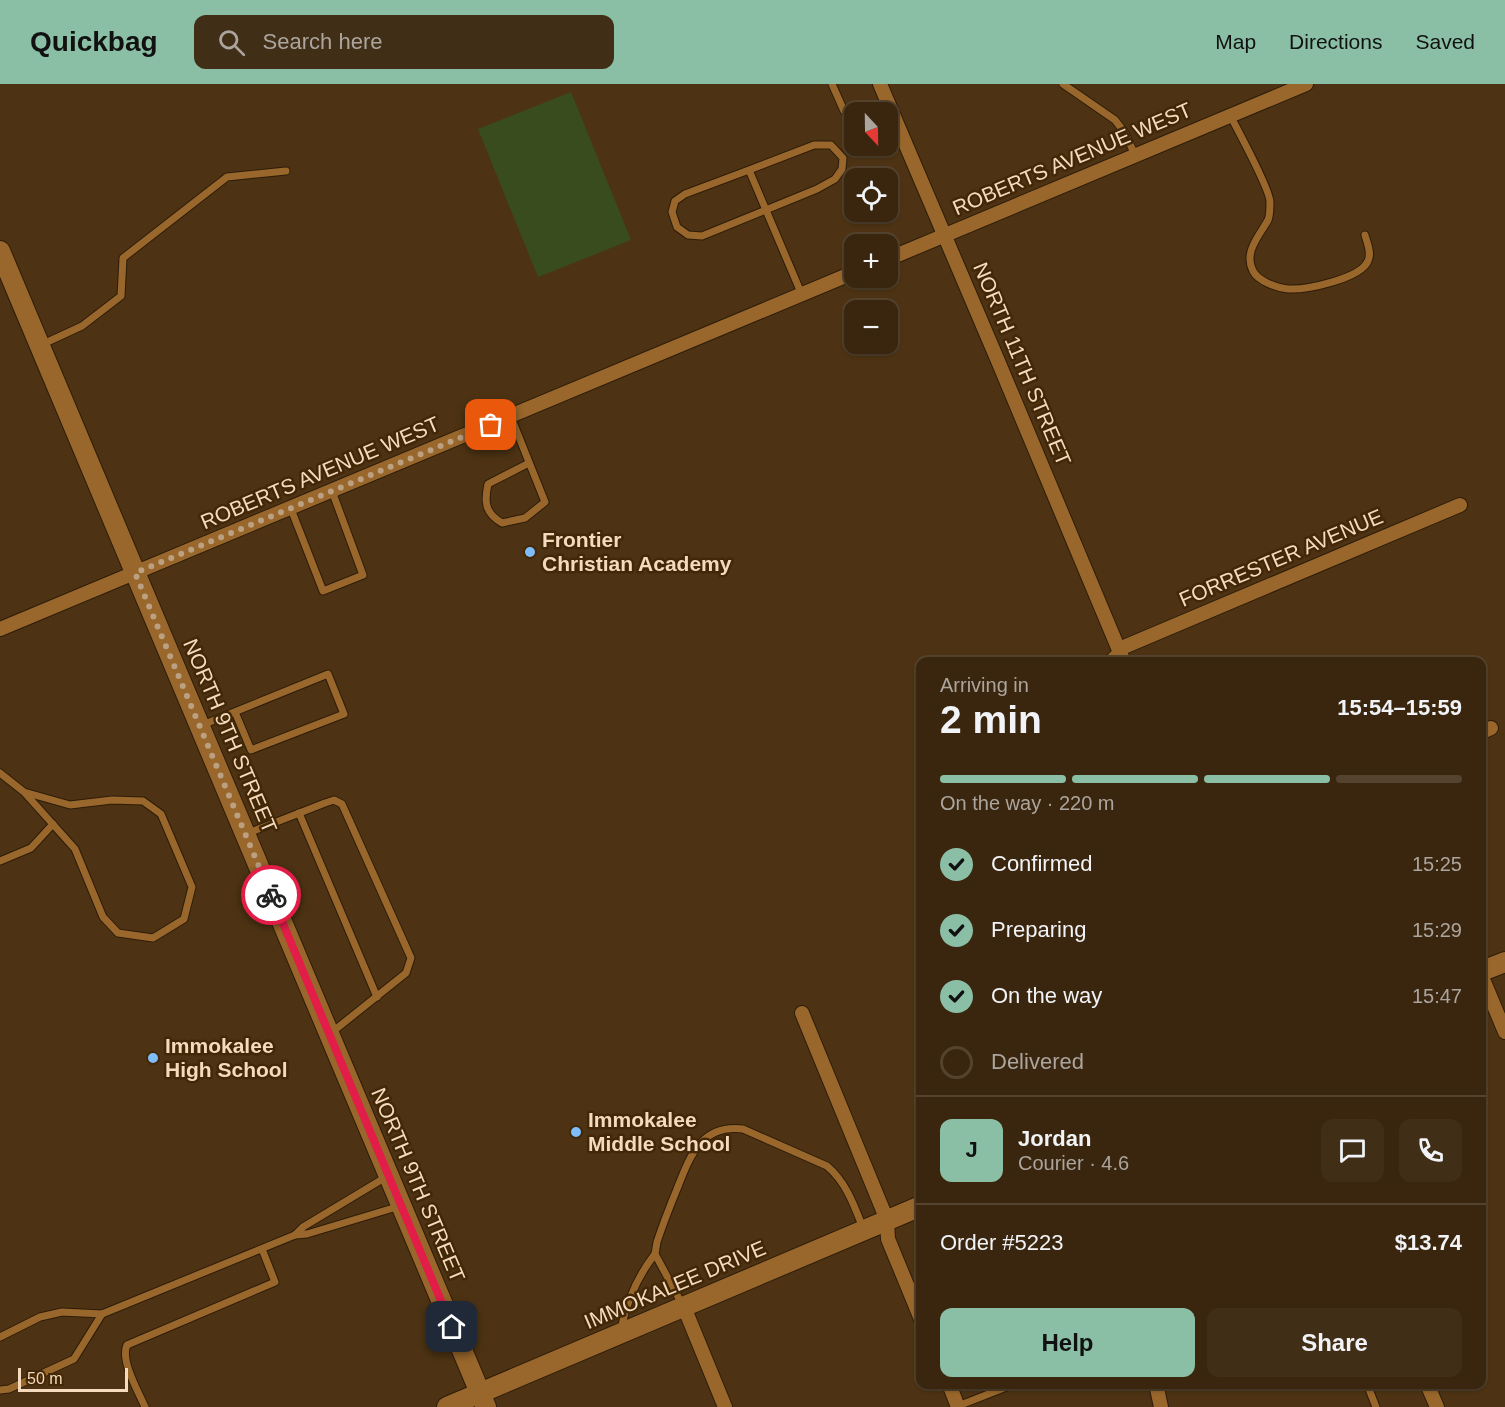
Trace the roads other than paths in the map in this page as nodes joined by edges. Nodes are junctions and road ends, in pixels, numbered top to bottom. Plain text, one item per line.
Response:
1 (832, 84) edge
2 (880, 84) edge
3 (1064, 84) edge
4 (1306, 84) edge
5 (887, 101) joint
6 (844, 111) edge
7 (1230, 115) junction
8 (1135, 155) junction
9 (286, 171) dead end
10 (749, 171) junction
11 (766, 210) junction
12 (944, 235) junction
13 (1365, 235) dead end
14 (0, 250) edge
15 (898, 255) edge
16 (844, 278) edge
17 (802, 295) junction
18 (40, 345) junction
19 (511, 417) junction
20 (529, 462) junction
21 (332, 491) junction
22 (1460, 505) dead end
23 (291, 509) junction
24 (135, 573) junction
25 (0, 629) edge
26 (1121, 656) edge
27 (235, 712) junction
28 (200, 726) junction
29 (0, 773) edge
30 (24, 792) junction
31 (299, 813) junction
32 (53, 824) junction
33 (246, 834) junction
34 (0, 861) edge
35 (1505, 962) edge
36 (1486, 969) edge
37 (1486, 987) edge
38 (377, 997) junction
39 (802, 1013) dead end
40 (1505, 1032) edge
41 (329, 1035) junction
42 (388, 1176) junction
43 (401, 1206) junction
44 (916, 1208) edge
45 (887, 1220) junction
46 (864, 1230) junction
47 (295, 1235) junction
48 (262, 1249) junction
49 (655, 1254) junction
50 (684, 1307) junction
51 (916, 1307) edge
52 (102, 1314) junction
53 (620, 1334) junction
54 (0, 1337) edge
55 (951, 1389) edge
56 (1002, 1389) edge
57 (1157, 1389) edge
58 (1369, 1389) edge
59 (1429, 1389) edge
60 (0, 1390) edge
61 (483, 1400) edge
62 (145, 1407) edge
63 (447, 1407) edge
64 (725, 1407) edge
65 (958, 1407) edge
66 (1161, 1407) edge
67 (1376, 1407) edge
68 (1437, 1407) edge

1 - 6 lane
2 - 5 street, NORTH 11TH STREET
3 - 8 lane
4 - 7 street, ROBERTS AVENUE WEST
5 - 12 street, NORTH 11TH STREET
7 - 8 street, ROBERTS AVENUE WEST
7 - 13 lane
8 - 12 street, ROBERTS AVENUE WEST
9 - 18 lane
10 - 11 lane
10 - 11 lane
10 - 11 lane
11 - 17 lane
12 - 15 street, ROBERTS AVENUE WEST
12 - 26 street, NORTH 11TH STREET
14 - 18 street, NORTH 9TH STREET
16 - 17 street, ROBERTS AVENUE WEST
17 - 19 street, ROBERTS AVENUE WEST
18 - 24 street, NORTH 9TH STREET
19 - 20 lane
19 - 21 street, ROBERTS AVENUE WEST
20 - 20 lane
21 - 23 street, ROBERTS AVENUE WEST
21 - 23 lane
22 - 26 street, FORRESTER AVENUE
23 - 24 street, ROBERTS AVENUE WEST
24 - 25 street, ROBERTS AVENUE WEST
24 - 28 street, NORTH 9TH STREET
27 - 27 lane
27 - 28 lane
28 - 33 street, NORTH 9TH STREET
29 - 30 lane
30 - 32 lane
30 - 32 lane
31 - 33 lane
31 - 38 lane
31 - 38 lane
32 - 34 lane
33 - 41 street, NORTH 9TH STREET
35 - 36 street
37 - 40 street
38 - 41 lane
39 - 45 street
41 - 42 street, NORTH 9TH STREET
42 - 43 street, NORTH 9TH STREET
42 - 47 lane
43 - 47 lane
43 - 61 street, NORTH 9TH STREET
44 - 45 street, IMMOKALEE DRIVE
45 - 46 street, IMMOKALEE DRIVE
45 - 51 street
46 - 49 lane
46 - 50 street, IMMOKALEE DRIVE
47 - 48 lane
48 - 52 lane
48 - 62 lane
49 - 50 lane
49 - 53 lane
50 - 53 street, IMMOKALEE DRIVE
50 - 64 street
52 - 54 lane
52 - 60 lane
53 - 61 street, IMMOKALEE DRIVE
55 - 65 street
56 - 65 lane
57 - 66 street
58 - 67 lane
59 - 68 street
61 - 63 street, IMMOKALEE DRIVE

